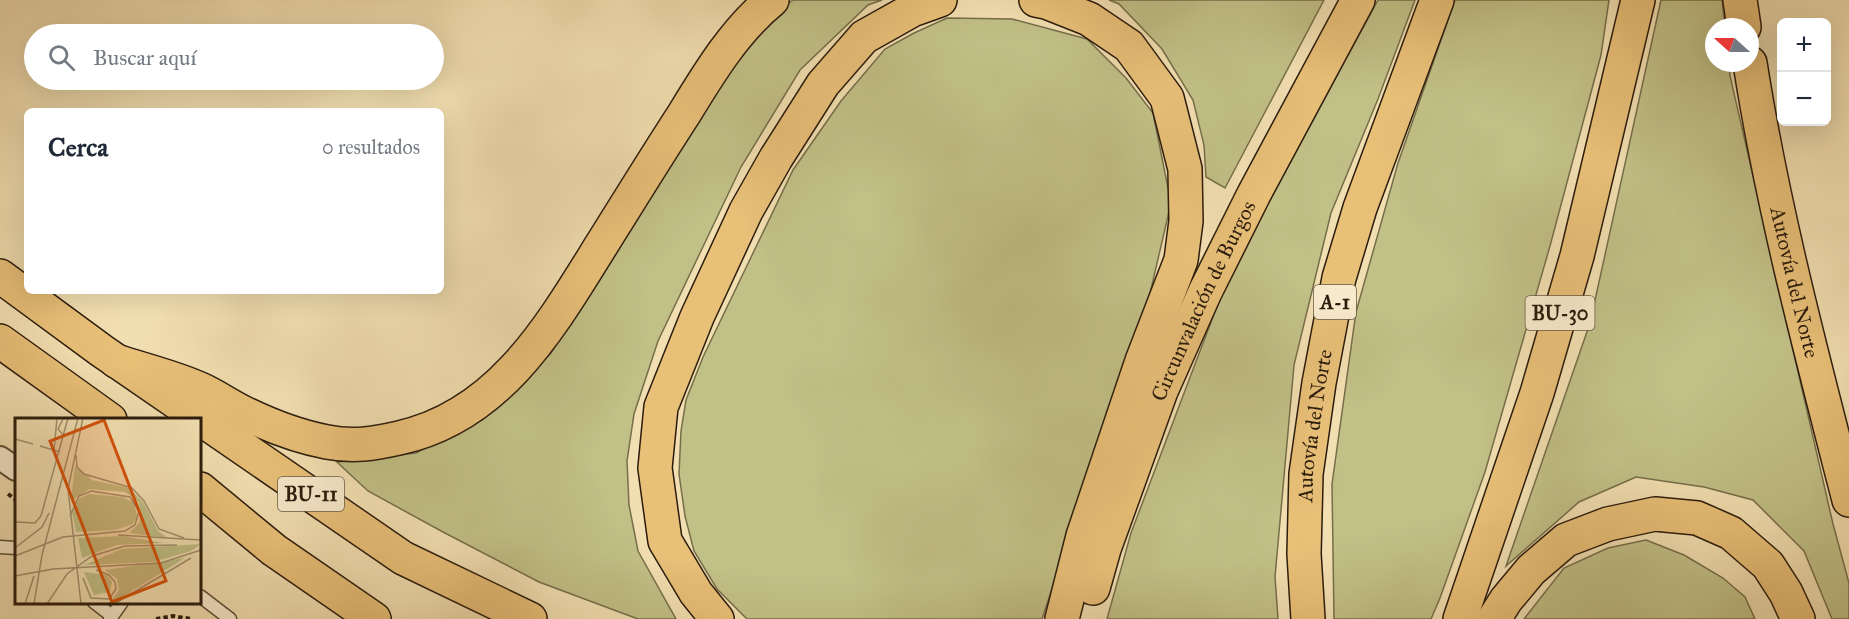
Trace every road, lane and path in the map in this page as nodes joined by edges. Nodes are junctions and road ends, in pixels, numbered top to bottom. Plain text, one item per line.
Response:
1 (772, 0) edge
2 (940, 0) edge
3 (1036, 0) edge
4 (1358, 0) edge
5 (1437, 0) edge
6 (1638, 0) edge
7 (1740, 0) edge
8 (1743, 18) edge
9 (1751, 72) edge
10 (0, 276) edge
11 (24, 294) edge
12 (25, 294) edge
13 (0, 341) edge
14 (116, 361) junction
15 (0, 364) edge
16 (75, 418) edge
17 (107, 418) edge
18 (199, 418) edge
19 (201, 419) edge
20 (201, 490) edge
21 (1849, 500) edge
22 (201, 502) edge
23 (1094, 543) junction
24 (0, 547) edge
25 (15, 548) edge
26 (274, 550) junction
27 (201, 597) edge
28 (96, 604) edge
29 (113, 613) edge
30 (156, 619) edge
31 (191, 619) edge
32 (230, 619) edge
33 (345, 619) edge
34 (374, 619) edge
35 (530, 619) edge
36 (717, 619) edge
37 (1062, 619) edge
38 (1085, 619) edge
39 (1308, 619) edge
40 (1460, 619) edge
41 (1494, 619) edge
42 (1797, 619) edge

1 - 14 highway
2 - 36 highway
3 - 23 highway
4 - 23 highway, Circunvalación de Burgos
5 - 39 highway, Autovía del Norte / A-1
6 - 40 highway, BU-30
7 - 8 highway
9 - 21 highway, Autovía del Norte
10 - 11 highway, BU-11
12 - 14 highway, BU-11
13 - 17 highway
14 - 18 highway, BU-11
15 - 16 highway
19 - 35 highway, BU-11
20 - 26 highway
22 - 26 highway
23 - 37 highway
23 - 38 highway, Circunvalación de Burgos
24 - 25 lane
26 - 33 highway
26 - 34 highway
27 - 32 lane
28 - 29 lane
30 - 31 path
41 - 42 highway

